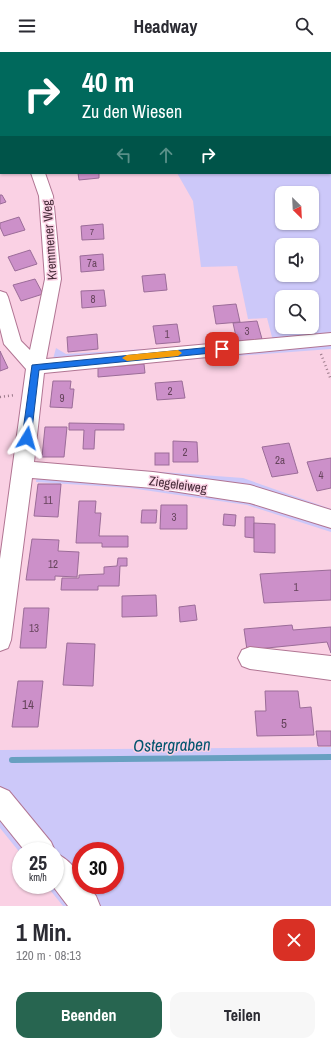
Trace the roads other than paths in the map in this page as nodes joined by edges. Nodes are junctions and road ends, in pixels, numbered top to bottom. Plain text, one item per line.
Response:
1 (38, 174) edge
2 (0, 297) edge
3 (323, 340) edge
4 (35, 367) junction
5 (22, 469) junction
6 (331, 519) edge
7 (0, 640) edge
8 (250, 658) dead end
9 (331, 668) edge
10 (0, 800) edge
11 (35, 842) edge
12 (64, 878) edge
13 (86, 906) edge

1 - 4 street, Kremmener Weg
2 - 4 street
3 - 4 street
4 - 5 street, Kremmener Weg
5 - 6 street, Ziegeleiweg
5 - 7 street, Kremmener Weg
8 - 9 street
10 - 11 street
12 - 13 street

